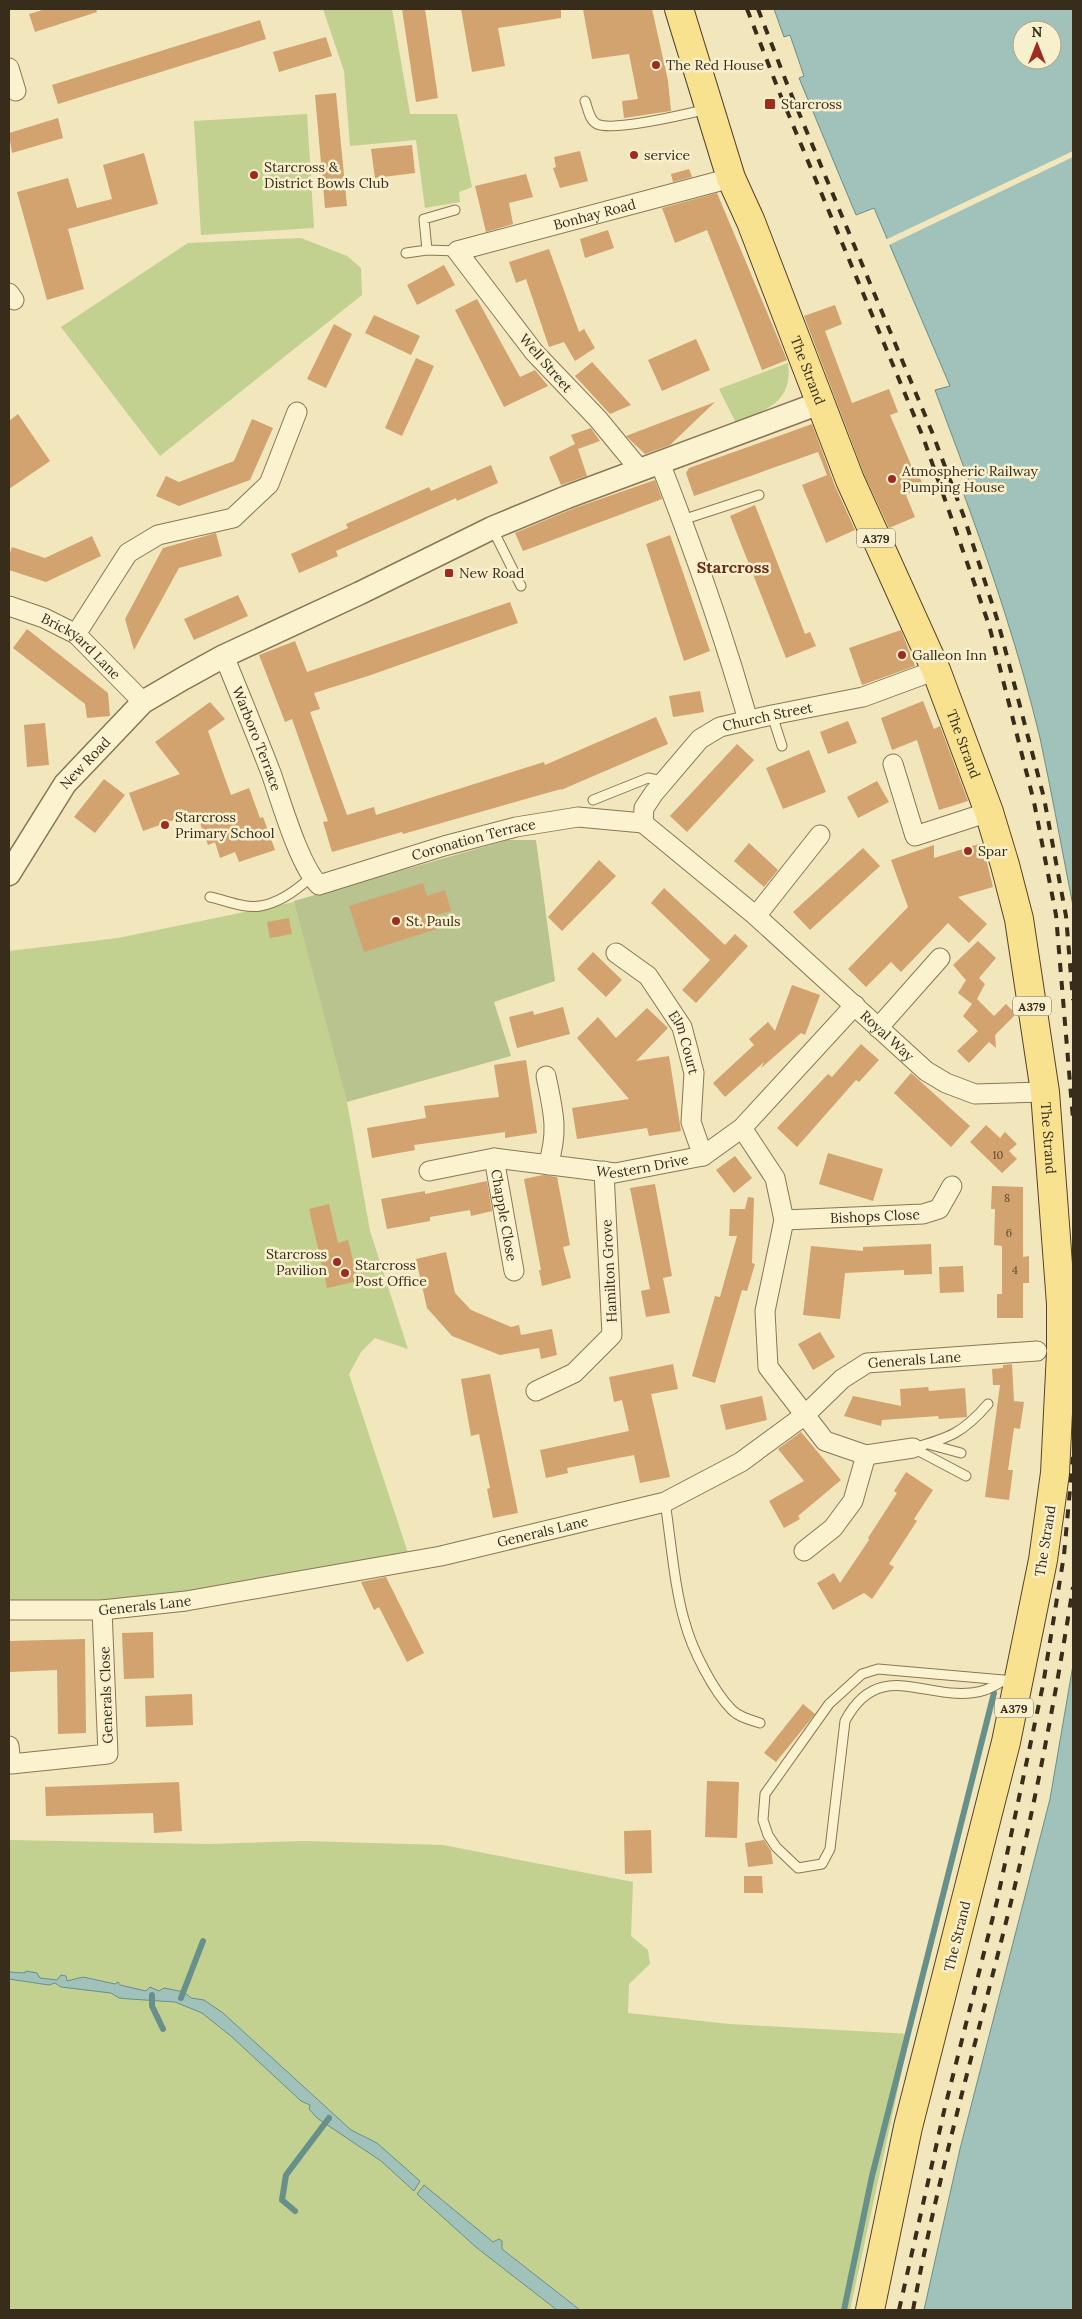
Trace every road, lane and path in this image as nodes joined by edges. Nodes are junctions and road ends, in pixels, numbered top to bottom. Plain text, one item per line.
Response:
1 (679, 9) edge
2 (9, 68) edge
3 (16, 91) dead end
4 (585, 101) dead end
5 (708, 109) junction
6 (731, 178) junction
7 (455, 210) dead end
8 (427, 250) junction
9 (457, 251) junction
10 (406, 253) dead end
11 (820, 403) junction
12 (297, 412) dead end
13 (650, 466) junction
14 (759, 495) dead end
15 (682, 520) junction
16 (492, 528) junction
17 (521, 586) dead end
18 (9, 606) edge
19 (76, 634) junction
20 (224, 656) junction
21 (936, 670) junction
22 (143, 702) junction
23 (772, 715) junction
24 (748, 720) junction
25 (782, 746) dead end
26 (893, 764) dead end
27 (664, 781) junction
28 (593, 800) dead end
29 (989, 812) junction
30 (642, 823) junction
31 (820, 835) dead end
32 (9, 874) edge
33 (311, 877) junction
34 (210, 897) dead end
35 (756, 916) junction
36 (616, 953) dead end
37 (940, 958) dead end
38 (855, 1006) junction
39 (878, 1028) junction
40 (546, 1076) dead end
41 (1045, 1092) junction
42 (742, 1128) junction
43 (703, 1156) junction
44 (494, 1158) junction
45 (548, 1165) junction
46 (429, 1171) dead end
47 (604, 1172) junction
48 (952, 1186) dead end
49 (784, 1220) junction
50 (514, 1271) dead end
51 (1037, 1351) dead end
52 (536, 1391) dead end
53 (988, 1404) dead end
54 (805, 1415) junction
55 (920, 1446) junction
56 (961, 1454) dead end
57 (866, 1455) junction
58 (966, 1476) dead end
59 (666, 1502) junction
60 (804, 1551) dead end
61 (9, 1610) edge
62 (102, 1610) junction
63 (1011, 1681) junction
64 (760, 1722) dead end
65 (9, 1746) edge
66 (870, 2310) edge

1 - 5 main road, The Strand / A379
2 - 3 street
4 - 5 lane
5 - 6 main road, The Strand / A379
6 - 9 street, Bonhay Road
6 - 11 main road, The Strand / A379
7 - 8 lane
8 - 9 lane
8 - 10 lane
9 - 13 street, Well Street
11 - 13 street, New Road
11 - 21 main road, The Strand / A379
12 - 19 street
13 - 15 street, Well Street
13 - 16 street, New Road
14 - 15 lane
15 - 24 street, Well Street
16 - 17 lane
16 - 20 street, New Road
18 - 19 street, Brickyard Lane
19 - 22 street, Brickyard Lane
20 - 22 street, New Road
20 - 33 street, Warboro Terrace
21 - 23 street, Church Street
21 - 29 main road, The Strand / A379
22 - 32 street, New Road
23 - 24 street, Church Street
23 - 25 lane
24 - 27 street, Church Street
26 - 29 street
27 - 28 lane
27 - 30 street, Church Street
29 - 41 main road, The Strand / A379
30 - 33 street, Coronation Terrace
30 - 35 street, Royal Way
31 - 35 street
33 - 34 lane
35 - 38 street, Royal Way
36 - 43 street, Elm Court
37 - 39 street
38 - 39 street, Royal Way
38 - 42 street, Western Drive
39 - 41 street, Royal Way
40 - 45 street
41 - 63 main road, The Strand / A379
42 - 43 street, Western Drive
42 - 49 street
43 - 47 street, Western Drive
44 - 45 street, Western Drive
44 - 46 street, Western Drive
44 - 50 street, Chapple Close
45 - 47 street, Western Drive
47 - 52 street, Hamilton Grove
48 - 49 street, Bishops Close
49 - 54 street
51 - 54 street, Generals Lane
53 - 55 lane
54 - 57 street
54 - 59 street, Generals Lane
55 - 56 lane
55 - 57 street
55 - 58 lane
57 - 60 street
59 - 62 street, Generals Lane
59 - 64 lane
61 - 62 street, Generals Lane
62 - 65 street, Generals Close
63 - 63 lane
63 - 66 main road, The Strand / A379

